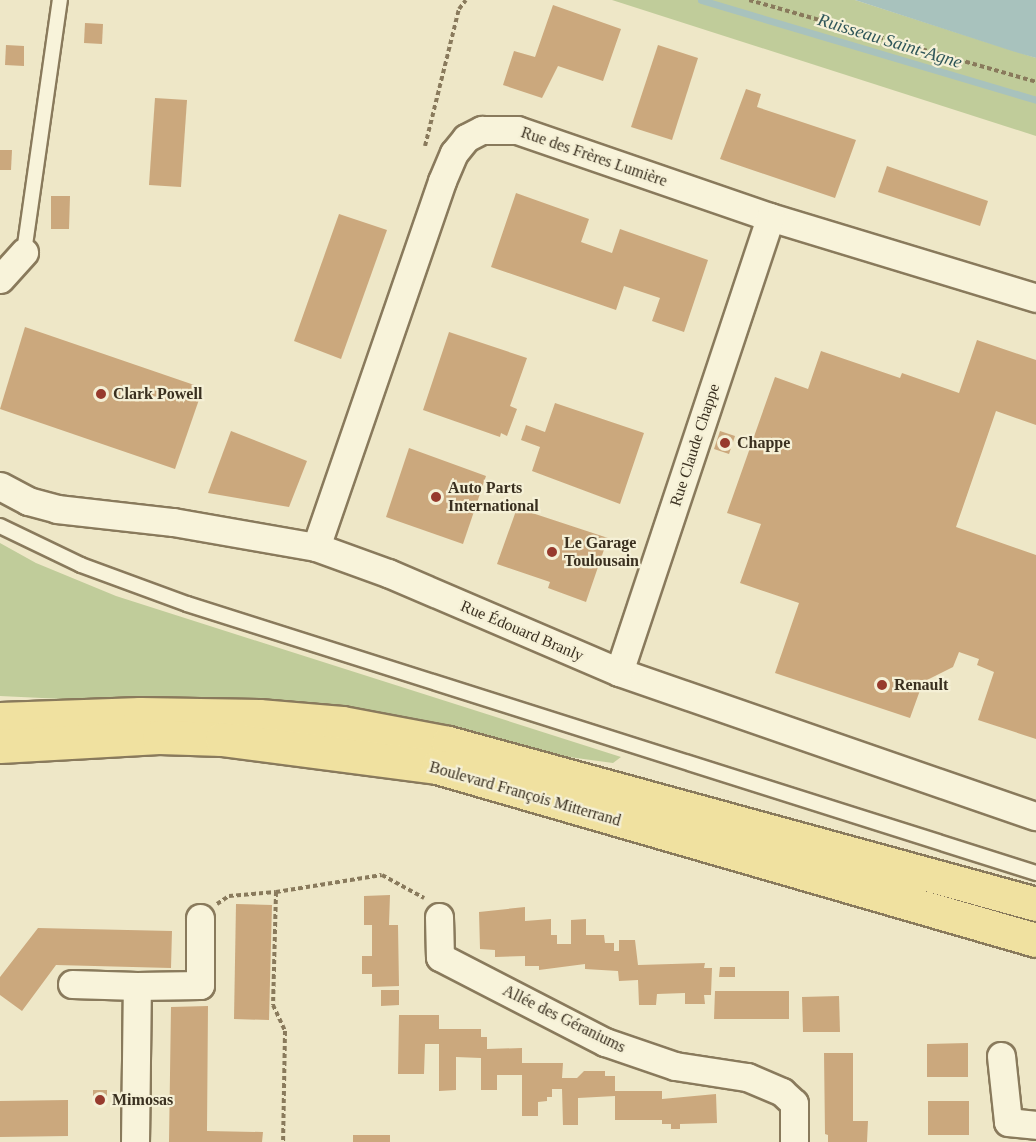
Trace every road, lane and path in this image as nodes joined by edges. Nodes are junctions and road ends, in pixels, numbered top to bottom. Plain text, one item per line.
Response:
1 (60, 0) edge
2 (466, 0) edge
3 (749, 0) edge
4 (1036, 82) edge
5 (425, 146) dead end
6 (770, 217) junction
7 (24, 252) joint
8 (0, 279) edge
9 (1036, 298) edge
10 (0, 486) edge
11 (0, 526) edge
12 (316, 547) junction
13 (619, 672) junction
14 (0, 719) edge
15 (0, 746) edge
16 (1036, 816) edge
17 (1036, 873) edge
18 (276, 892) junction
19 (1036, 904) edge
20 (439, 917) joint
21 (200, 918) joint
22 (1036, 940) edge
23 (72, 984) dead end
24 (137, 986) junction
25 (1001, 1056) dead end
26 (1036, 1125) edge
27 (1008, 1132) edge
28 (135, 1142) edge
29 (283, 1142) edge
30 (794, 1142) edge

1 - 7 lane
2 - 5 path
3 - 4 path
6 - 9 street, Rue des Frères Lumière
6 - 12 street, Rue des Frères Lumière
6 - 13 street, Rue Claude Chappe
7 - 8 street
10 - 12 street, Rue Édouard Branly
11 - 17 lane
12 - 13 street, Rue Édouard Branly
13 - 16 street, Rue Édouard Branly
14 - 19 main road, Boulevard François Mitterrand
15 - 22 main road, Boulevard François Mitterrand
18 - 20 path
18 - 21 path
18 - 29 path
20 - 30 street, Allée des Géraniums
21 - 24 street
23 - 24 street
24 - 28 street
25 - 27 street
26 - 27 street

